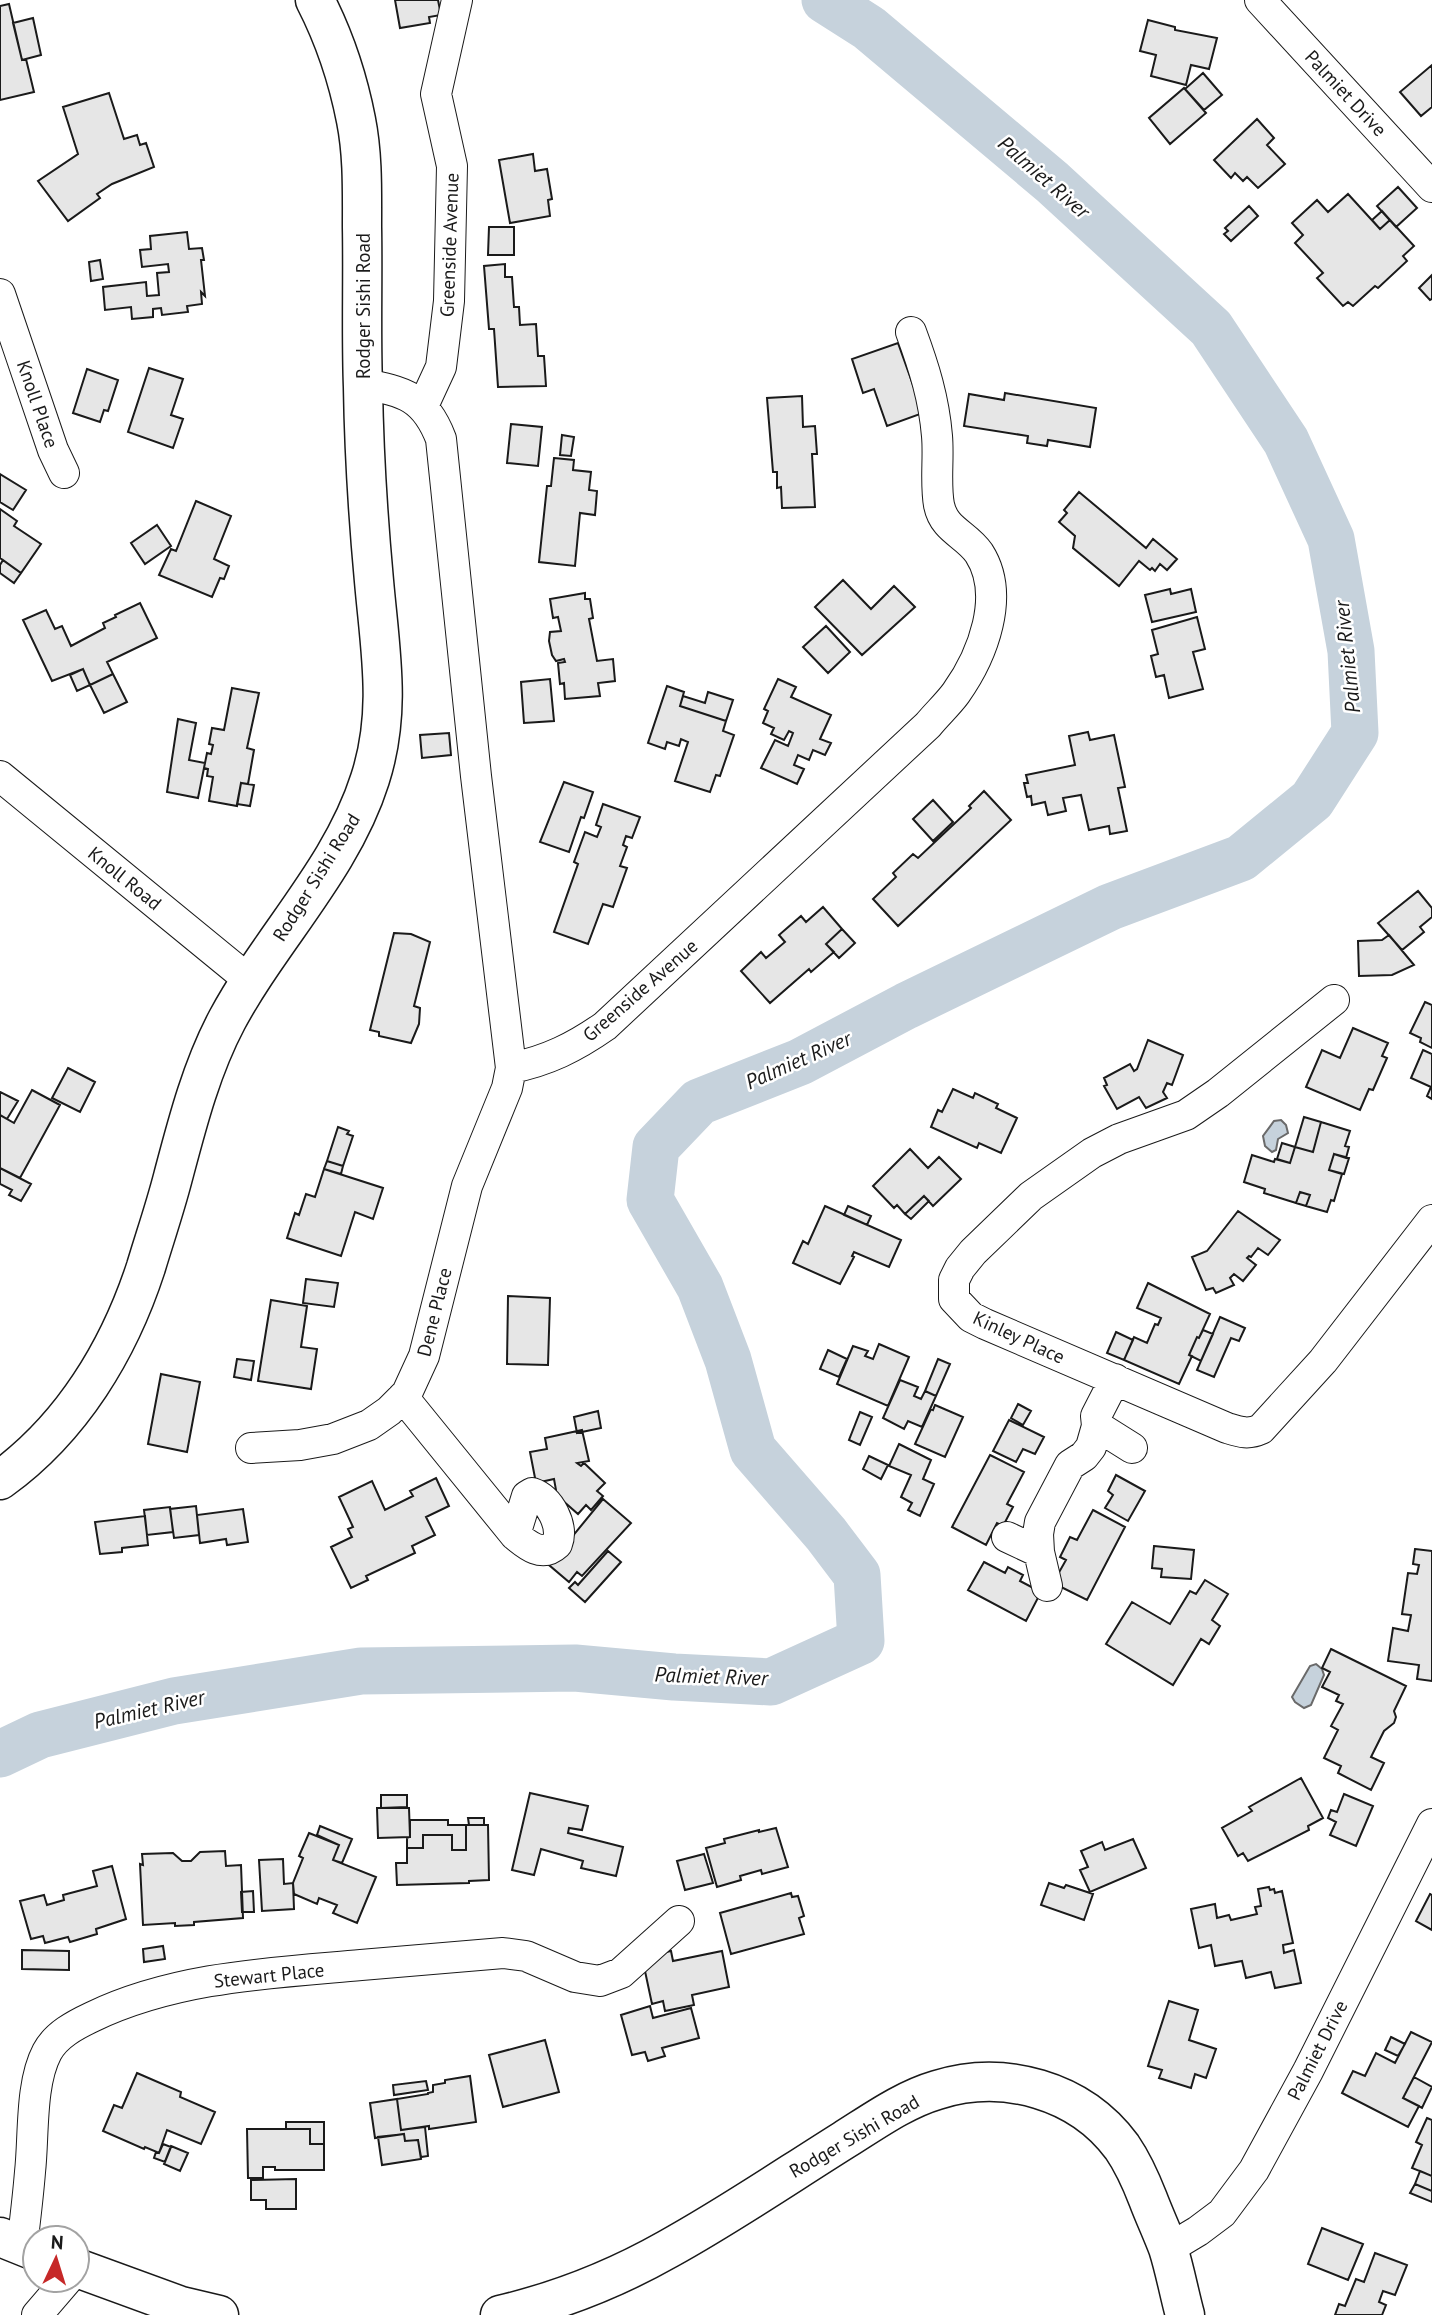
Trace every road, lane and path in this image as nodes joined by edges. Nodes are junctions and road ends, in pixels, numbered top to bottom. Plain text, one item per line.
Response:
1 (315, 0) edge
2 (457, 0) edge
3 (1260, 0) edge
4 (1432, 187) edge
5 (0, 294) edge
6 (911, 332) dead end
7 (363, 384) junction
8 (424, 406) junction
9 (64, 473) dead end
10 (0, 775) edge
11 (249, 980) junction
12 (1334, 1000) dead end
13 (511, 1068) junction
14 (1432, 1220) edge
15 (1115, 1379) junction
16 (403, 1397) junction
17 (1097, 1421) junction
18 (251, 1448) dead end
19 (1132, 1448) dead end
20 (0, 1480) edge
21 (515, 1535) dead end
22 (1007, 1537) dead end
23 (1039, 1552) junction
24 (1047, 1586) dead end
25 (1432, 1824) edge
26 (679, 1921) dead end
27 (19, 2245) edge
28 (1168, 2249) junction
29 (91, 2277) edge
30 (56, 2294) edge
31 (37, 2315) edge
32 (219, 2315) edge
33 (500, 2315) edge
34 (1185, 2315) edge

1 - 7 main road, Rodger Sishi Road
2 - 8 street, Greenside Avenue
3 - 4 street, Palmiet Drive
5 - 9 street, Knoll Place
6 - 13 street, Greenside Avenue
7 - 8 street
7 - 11 main road, Rodger Sishi Road
8 - 13 street
10 - 11 street, Knoll Road
11 - 20 main road, Rodger Sishi Road
12 - 15 street, Kinley Place
13 - 16 street, Dene Place
14 - 15 street, Kinley Place
15 - 17 street
16 - 18 street, Dene Place
16 - 21 street
17 - 19 street
17 - 23 street
22 - 23 street
23 - 24 street
25 - 28 street, Palmiet Drive
26 - 27 street, Stewart Place
28 - 33 main road, Rodger Sishi Road
28 - 34 main road, Rodger Sishi Road
29 - 32 main road
30 - 31 street

